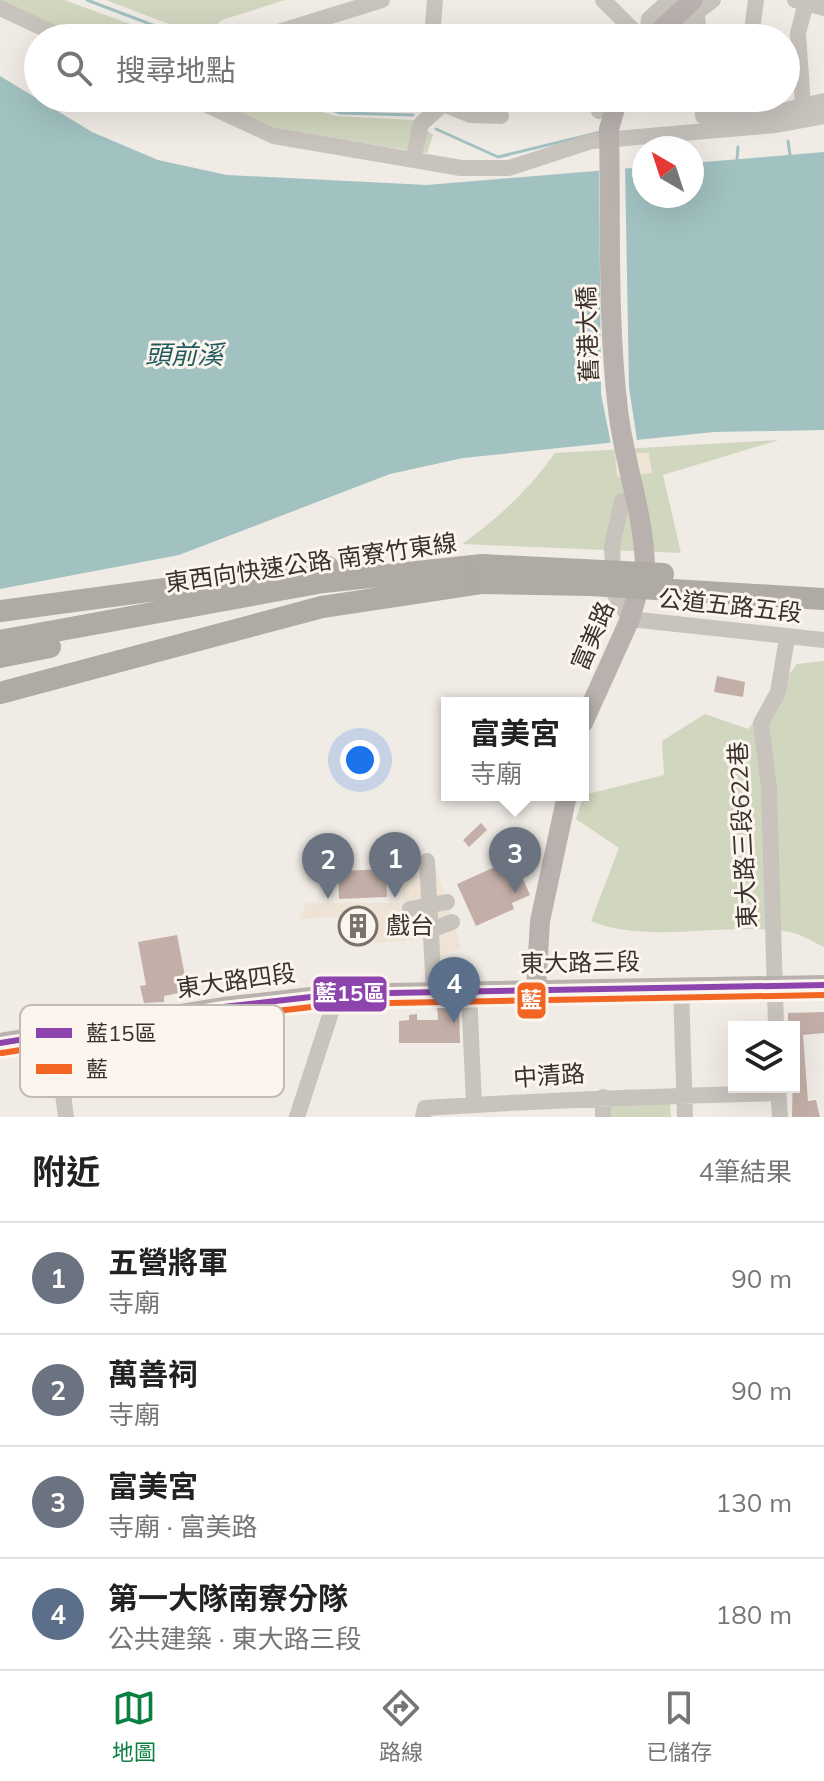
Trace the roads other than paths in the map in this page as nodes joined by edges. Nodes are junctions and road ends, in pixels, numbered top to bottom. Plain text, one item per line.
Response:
1 (382, 0) edge
2 (435, 0) edge
3 (603, 0) edge
4 (670, 0) edge
5 (713, 0) edge
6 (756, 0) edge
7 (801, 2) edge
8 (695, 7) edge
9 (0, 8) edge
10 (824, 8) edge
11 (34, 24) edge
12 (304, 24) edge
13 (433, 24) edge
14 (630, 24) edge
15 (648, 24) edge
16 (666, 24) edge
17 (677, 24) edge
18 (753, 24) edge
19 (799, 24) edge
20 (800, 62) edge
21 (824, 101) edge
22 (803, 106) junction
23 (800, 107) edge
24 (222, 112) edge
25 (432, 112) edge
26 (465, 112) edge
27 (614, 112) edge
28 (703, 112) edge
29 (758, 112) edge
30 (778, 112) edge
31 (501, 116) dead end
32 (824, 116) edge
33 (758, 117) junction
34 (413, 160) junction
35 (622, 501) dead end
36 (645, 567) joint
37 (482, 574) junction
38 (824, 584) edge
39 (824, 599) edge
40 (0, 611) edge
41 (630, 619) junction
42 (787, 638) junction
43 (824, 640) edge
44 (0, 641) edge
45 (0, 657) edge
46 (0, 693) edge
47 (589, 710) edge
48 (566, 801) edge
49 (427, 861) dead end
50 (439, 904) junction
51 (410, 909) dead end
52 (452, 922) dead end
53 (433, 929) junction
54 (824, 985) edge
55 (774, 986) junction
56 (681, 988) junction
57 (536, 990) junction
58 (469, 991) junction
59 (434, 992) junction
60 (337, 994) junction
61 (252, 1005) edge
62 (776, 1021) edge
63 (20, 1040) edge
64 (0, 1043) edge
65 (728, 1093) edge
66 (779, 1093) edge
67 (684, 1095) junction
68 (63, 1097) edge
69 (603, 1097) junction
70 (474, 1105) junction
71 (66, 1117) edge
72 (297, 1117) edge
73 (423, 1117) edge
74 (603, 1117) edge
75 (685, 1117) edge
76 (780, 1117) edge

1 - 12 street
2 - 13 street
3 - 14 street
4 - 15 street
5 - 8 street
6 - 18 street
7 - 10 street
7 - 19 street
8 - 16 main road
8 - 17 street
9 - 11 street
20 - 22 street
21 - 22 street
22 - 23 street
24 - 34 street
25 - 34 street
26 - 31 street
27 - 36 main road, 舊港大橋, bridge
28 - 33 street
29 - 33 street
30 - 33 street
32 - 34 street
35 - 41 street
36 - 41 main road, 富美路
37 - 38 highway, 東西向快速公路 南寮竹東線, bridge
37 - 39 highway, 東西向快速公路 南寮竹東線, bridge
37 - 40 highway
37 - 44 highway, 東西向快速公路 南寮竹東線
37 - 45 highway, 東西向快速公路 南寮竹東線
37 - 46 highway
41 - 42 street, 公道五路五段
41 - 47 main road, 富美路
42 - 43 street, 公道五路五段
42 - 55 street, 東大路三段622巷
48 - 57 main road
49 - 50 street
50 - 51 street
50 - 53 street
52 - 53 street
53 - 59 street
54 - 55 main road, 東大路三段
55 - 56 main road, 東大路三段
55 - 62 street, 東大路三段622巷
56 - 57 main road, 東大路三段
56 - 67 street
57 - 58 main road, 東大路三段
58 - 59 main road, 東大路三段
58 - 70 street
59 - 60 main road, 東大路三段
60 - 61 main road, 東大路四段
60 - 72 street
63 - 64 main road, 東大路四段
65 - 67 street, 中清路
66 - 76 street
67 - 69 street, 中清路
67 - 75 street
68 - 71 street
69 - 70 street, 中清路
69 - 74 street
70 - 73 street, 中清路

